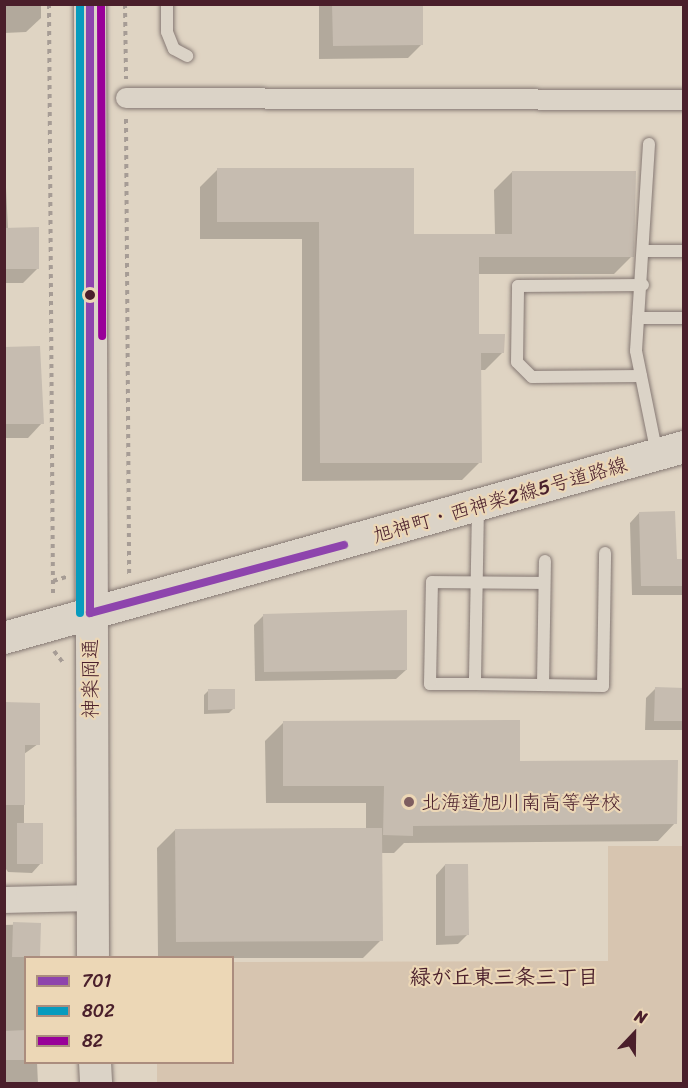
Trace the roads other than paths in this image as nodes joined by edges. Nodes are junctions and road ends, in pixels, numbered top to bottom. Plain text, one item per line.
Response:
1 (90, 4) edge
2 (167, 4) edge
3 (187, 56) dead end
4 (126, 98) road end
5 (684, 100) edge
6 (649, 144) dead end
7 (645, 251) junction
8 (684, 251) edge
9 (643, 285) junction
10 (638, 318) junction
11 (684, 318) edge
12 (641, 376) junction
13 (670, 450) edge
14 (478, 506) junction
15 (605, 553) dead end
16 (545, 561) dead end
17 (476, 582) junction
18 (544, 583) junction
19 (90, 613) junction
20 (4, 638) edge
21 (475, 684) junction
22 (543, 685) junction
23 (92, 898) junction
24 (4, 900) edge
25 (93, 956) edge
26 (95, 1064) edge
27 (96, 1083) edge

1 - 19 street, 神楽岡通
2 - 3 lane
4 - 5 street
6 - 7 lane
7 - 8 lane
7 - 9 lane
9 - 10 lane
9 - 12 lane
10 - 11 lane
10 - 12 lane
12 - 13 lane
13 - 14 street, 旭神町・西神楽2線5号道路線
14 - 17 lane
14 - 19 street, 旭神町・西神楽2線5号道路線
15 - 22 lane
16 - 18 lane
17 - 18 lane
17 - 21 lane
17 - 21 lane
18 - 22 lane
19 - 20 street, 旭神町・西神楽2線5号道路線
19 - 23 street, 神楽岡通
21 - 22 lane
23 - 24 street
23 - 25 street, 神楽岡通
26 - 27 street

